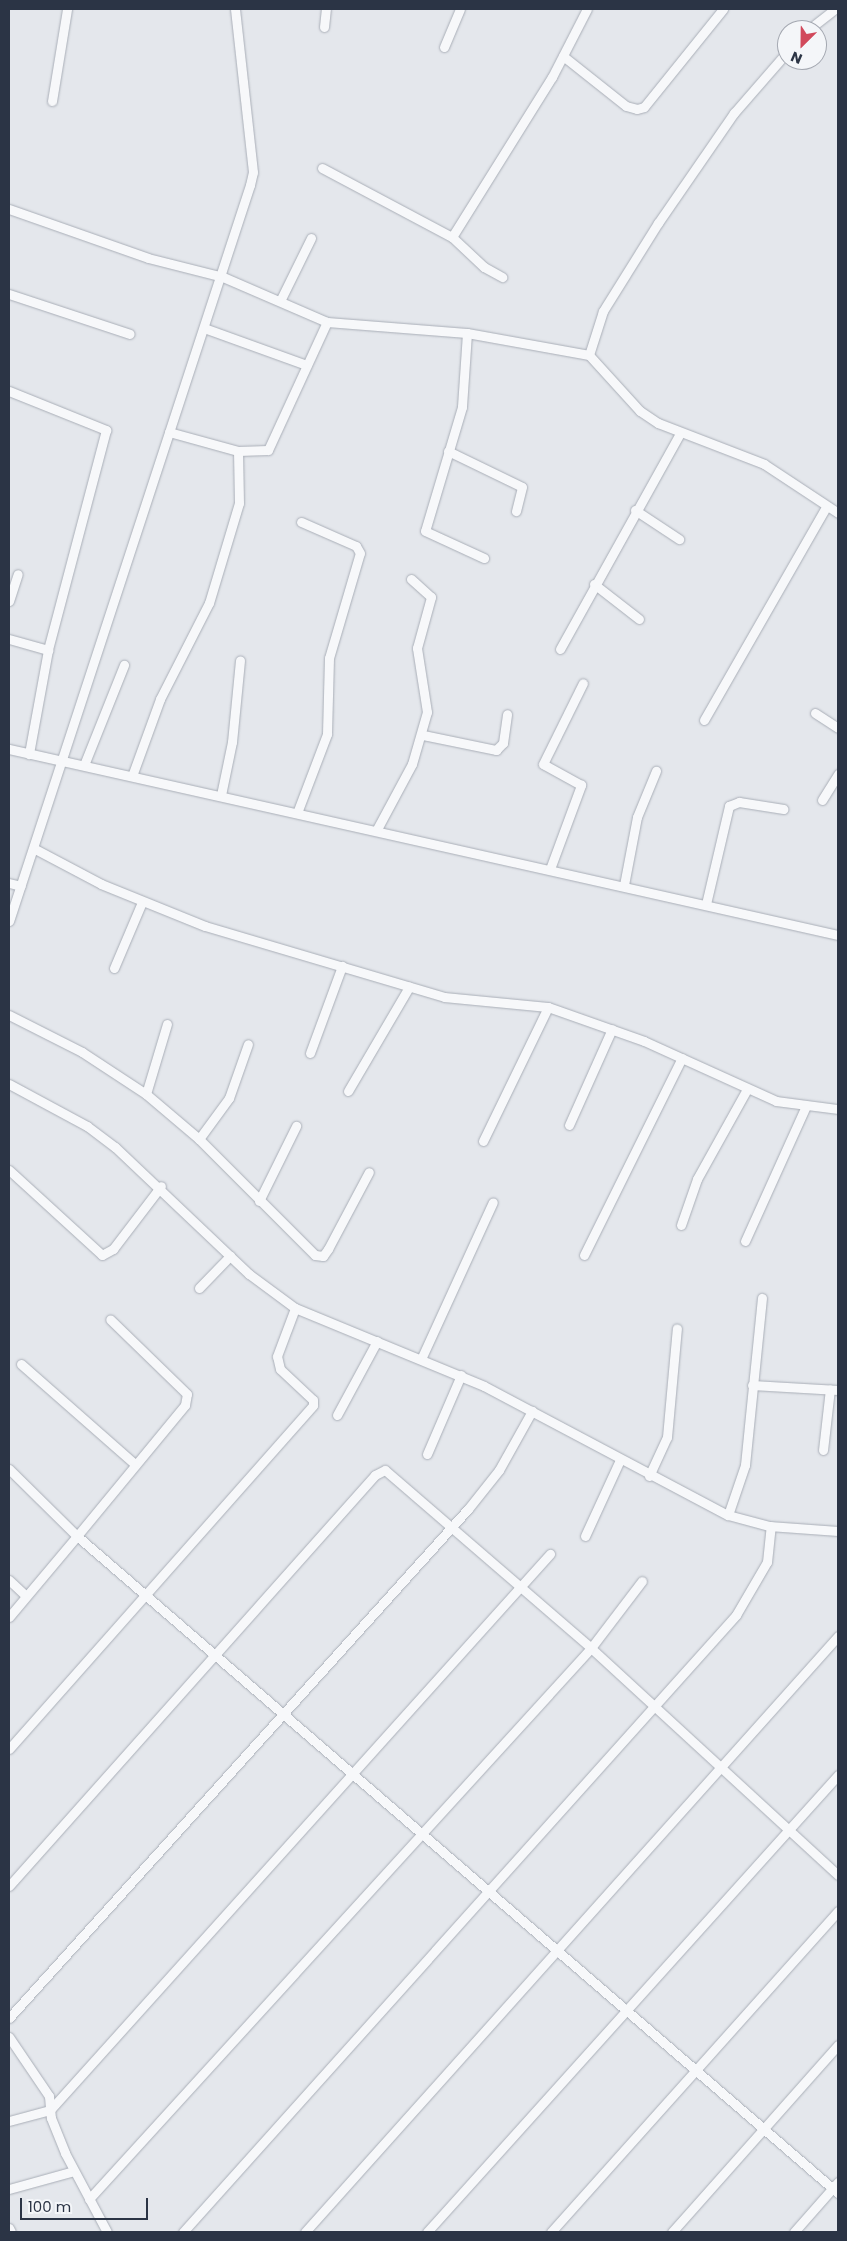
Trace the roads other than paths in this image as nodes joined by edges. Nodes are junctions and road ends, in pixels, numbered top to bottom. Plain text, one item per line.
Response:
1 (67, 9) edge
2 (235, 9) edge
3 (326, 9) edge
4 (460, 9) edge
5 (587, 9) edge
6 (723, 9) edge
7 (835, 9) edge
8 (838, 14) edge
9 (821, 20) edge
10 (324, 28) dead end
11 (444, 46) dead end
12 (563, 56) junction
13 (777, 64) edge
14 (52, 101) dead end
15 (322, 168) dead end
16 (9, 209) edge
17 (452, 237) junction
18 (311, 238) dead end
19 (223, 277) junction
20 (502, 277) dead end
21 (9, 294) edge
22 (280, 299) junction
23 (327, 322) junction
24 (204, 328) junction
25 (467, 333) junction
26 (130, 334) dead end
27 (589, 355) junction
28 (306, 365) junction
29 (9, 391) edge
30 (169, 432) junction
31 (680, 433) junction
32 (238, 451) junction
33 (448, 451) junction
34 (826, 507) junction
35 (634, 510) junction
36 (516, 511) dead end
37 (838, 513) edge
38 (301, 522) dead end
39 (679, 539) dead end
40 (484, 558) dead end
41 (18, 574) dead end
42 (411, 579) dead end
43 (594, 584) junction
44 (9, 601) edge
45 (639, 619) dead end
46 (9, 640) edge
47 (560, 649) dead end
48 (48, 650) junction
49 (240, 660) dead end
50 (124, 665) dead end
51 (583, 683) dead end
52 (815, 713) dead end
53 (507, 714) dead end
54 (704, 720) dead end
55 (838, 728) edge
56 (423, 735) junction
57 (9, 749) edge
58 (29, 754) junction
59 (63, 762) junction
60 (84, 765) junction
61 (656, 771) dead end
62 (838, 774) edge
63 (132, 776) junction
64 (221, 795) junction
65 (822, 800) dead end
66 (783, 808) dead end
67 (297, 812) junction
68 (376, 831) junction
69 (36, 849) junction
70 (550, 869) junction
71 (9, 883) edge
72 (21, 886) junction
73 (624, 886) junction
74 (142, 902) junction
75 (706, 904) junction
76 (9, 921) edge
77 (838, 935) edge
78 (342, 966) junction
79 (114, 968) dead end
80 (409, 987) junction
81 (548, 1007) junction
82 (9, 1015) edge
83 (167, 1024) dead end
84 (612, 1029) junction
85 (248, 1044) dead end
86 (310, 1054) dead end
87 (682, 1058) junction
88 (9, 1084) edge
89 (746, 1090) junction
90 (348, 1092) dead end
91 (146, 1094) junction
92 (806, 1106) junction
93 (838, 1109) edge
94 (296, 1126) dead end
95 (569, 1126) dead end
96 (200, 1139) junction
97 (483, 1141) dead end
98 (9, 1170) edge
99 (369, 1172) dead end
100 (161, 1186) junction
101 (259, 1201) junction
102 (493, 1202) dead end
103 (681, 1225) dead end
104 (745, 1241) dead end
105 (584, 1254) dead end
106 (230, 1256) junction
107 (199, 1288) dead end
108 (762, 1298) dead end
109 (295, 1308) junction
110 (110, 1319) dead end
111 (677, 1328) dead end
112 (377, 1342) junction
113 (422, 1357) junction
114 (21, 1364) dead end
115 (461, 1375) junction
116 (752, 1385) junction
117 (834, 1390) edge
118 (532, 1411) junction
119 (337, 1414) dead end
120 (823, 1450) dead end
121 (427, 1454) dead end
122 (620, 1460) junction
123 (136, 1464) junction
124 (9, 1469) edge
125 (649, 1476) junction
126 (728, 1515) junction
127 (452, 1525) junction
128 (771, 1526) junction
129 (838, 1531) edge
130 (77, 1536) junction
131 (585, 1536) dead end
132 (550, 1554) dead end
133 (9, 1580) edge
134 (642, 1581) dead end
135 (520, 1587) junction
136 (147, 1595) junction
137 (26, 1596) junction
138 (9, 1617) edge
139 (838, 1636) edge
140 (591, 1648) junction
141 (216, 1654) junction
142 (655, 1707) junction
143 (282, 1713) junction
144 (9, 1749) edge
145 (723, 1770) junction
146 (353, 1772) junction
147 (838, 1775) edge
148 (789, 1830) junction
149 (421, 1831) junction
150 (838, 1875) edge
151 (9, 1886) edge
152 (489, 1891) junction
153 (838, 1911) edge
154 (558, 1951) junction
155 (626, 2009) junction
156 (9, 2018) edge
157 (9, 2037) edge
158 (838, 2045) edge
159 (695, 2069) junction
160 (50, 2110) junction
161 (9, 2121) edge
162 (764, 2129) junction
163 (74, 2172) junction
164 (836, 2188) edge
165 (9, 2189) edge
166 (89, 2199) junction
167 (9, 2228) edge
168 (11, 2232) edge
169 (107, 2232) edge
170 (184, 2232) edge
171 (304, 2232) edge
172 (427, 2232) edge
173 (551, 2232) edge
174 (672, 2232) edge
175 (794, 2232) edge

1 - 14 street
2 - 19 street
3 - 10 street
4 - 11 street
5 - 12 street
6 - 12 street
7 - 8 street
7 - 9 street
12 - 17 street
13 - 27 street
15 - 17 street
16 - 19 street
17 - 20 street
18 - 22 street
19 - 22 street
19 - 24 street
21 - 26 street
22 - 23 street
23 - 25 street
23 - 28 street
24 - 28 street
24 - 30 street
25 - 27 street
25 - 33 street
27 - 31 street
28 - 32 street
29 - 48 street
30 - 32 street
30 - 59 street
31 - 34 street
31 - 35 street
32 - 63 street
33 - 36 street
33 - 40 street
34 - 37 street
34 - 54 street
35 - 39 street
35 - 43 street
38 - 67 street
41 - 44 street
42 - 56 street
43 - 45 street
43 - 47 street
46 - 48 street
48 - 58 street
49 - 64 street
50 - 60 street
51 - 70 street
52 - 55 street
53 - 56 street
56 - 68 street
57 - 58 street
58 - 59 street
59 - 60 street
59 - 69 street
60 - 63 street
61 - 73 street
62 - 65 street
63 - 64 street
64 - 67 street
66 - 75 street
67 - 68 street
68 - 70 street
69 - 72 street
69 - 74 street
70 - 73 street
71 - 72 street
72 - 76 street
73 - 75 street
74 - 78 street
74 - 79 street
75 - 77 street
78 - 80 street
78 - 86 street
80 - 81 street
80 - 90 street
81 - 84 street
81 - 97 street
82 - 91 street
83 - 91 street
84 - 87 street
84 - 95 street
85 - 96 street
87 - 89 street
87 - 105 street
88 - 100 street
89 - 92 street
89 - 103 street
91 - 96 street
92 - 93 street
92 - 104 street
94 - 101 street
96 - 101 street
98 - 100 street
99 - 101 street
100 - 106 street
102 - 113 street
106 - 107 street
106 - 109 street
108 - 116 street
109 - 112 street
109 - 136 street
110 - 123 street
111 - 125 street
112 - 113 street
112 - 119 street
113 - 115 street
114 - 123 street
115 - 118 street
115 - 121 street
116 - 117 street
116 - 126 street
117 - 120 street
118 - 122 street
118 - 127 street
122 - 125 street
122 - 131 street
123 - 130 street
124 - 130 street
125 - 126 street
126 - 128 street
127 - 135 street
127 - 141 street
127 - 143 street
128 - 129 street
128 - 142 street
130 - 136 street
130 - 137 street
132 - 135 street
133 - 137 street
134 - 140 street
135 - 140 street
135 - 146 street
136 - 141 street
136 - 144 street
137 - 138 street
139 - 145 street
140 - 142 street
140 - 149 street
141 - 143 street
141 - 151 street
142 - 145 street
142 - 152 street
143 - 146 street
143 - 156 street
145 - 148 street
145 - 154 street
146 - 149 street
146 - 160 street
147 - 148 street
148 - 150 street
148 - 155 street
149 - 152 street
149 - 166 street
152 - 154 street
152 - 170 street
153 - 159 street
154 - 155 street
154 - 171 street
155 - 159 street
155 - 172 street
157 - 160 street
158 - 162 street
159 - 162 street
159 - 173 street
160 - 161 street
160 - 163 street
162 - 164 street
162 - 174 street
163 - 165 street
163 - 166 street
164 - 175 street
166 - 169 street
167 - 168 street

